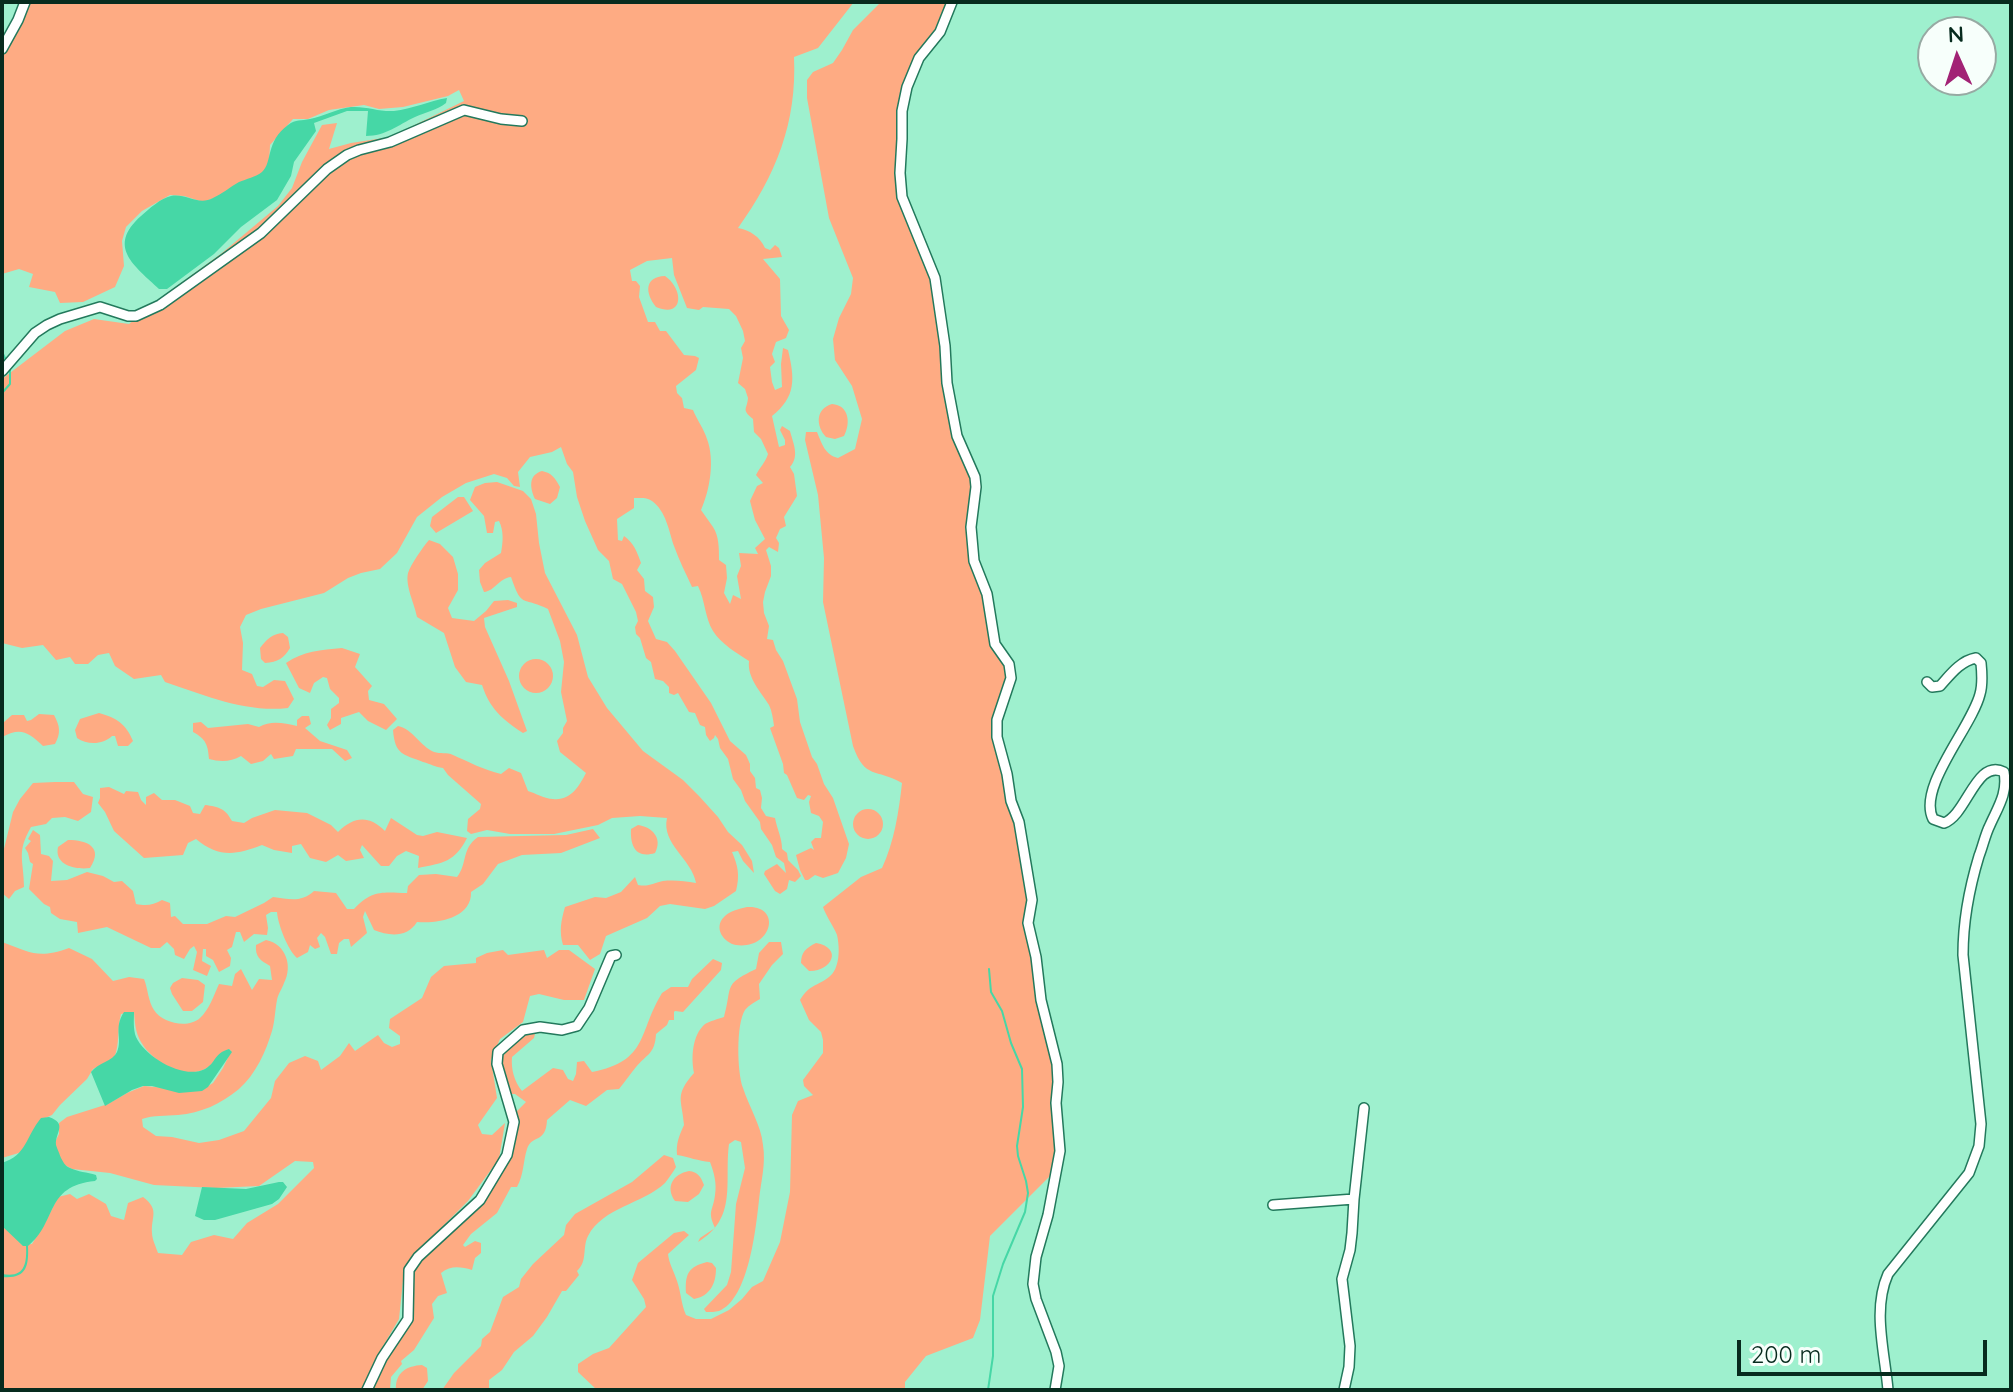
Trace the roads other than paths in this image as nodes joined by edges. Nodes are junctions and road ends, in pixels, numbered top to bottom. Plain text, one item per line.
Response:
1 (25, 2) edge
2 (952, 2) edge
3 (2, 49) edge
4 (522, 121) dead end
5 (2, 371) edge
6 (1927, 682) dead end
7 (616, 955) dead end
8 (1364, 1108) dead end
9 (1354, 1199) junction
10 (1273, 1205) dead end
11 (367, 1390) edge
12 (1055, 1390) edge
13 (1344, 1390) edge
14 (1888, 1390) edge

1 - 3 street
2 - 12 street
4 - 5 street
6 - 14 street
7 - 11 street
8 - 9 street
9 - 10 street
9 - 13 street

